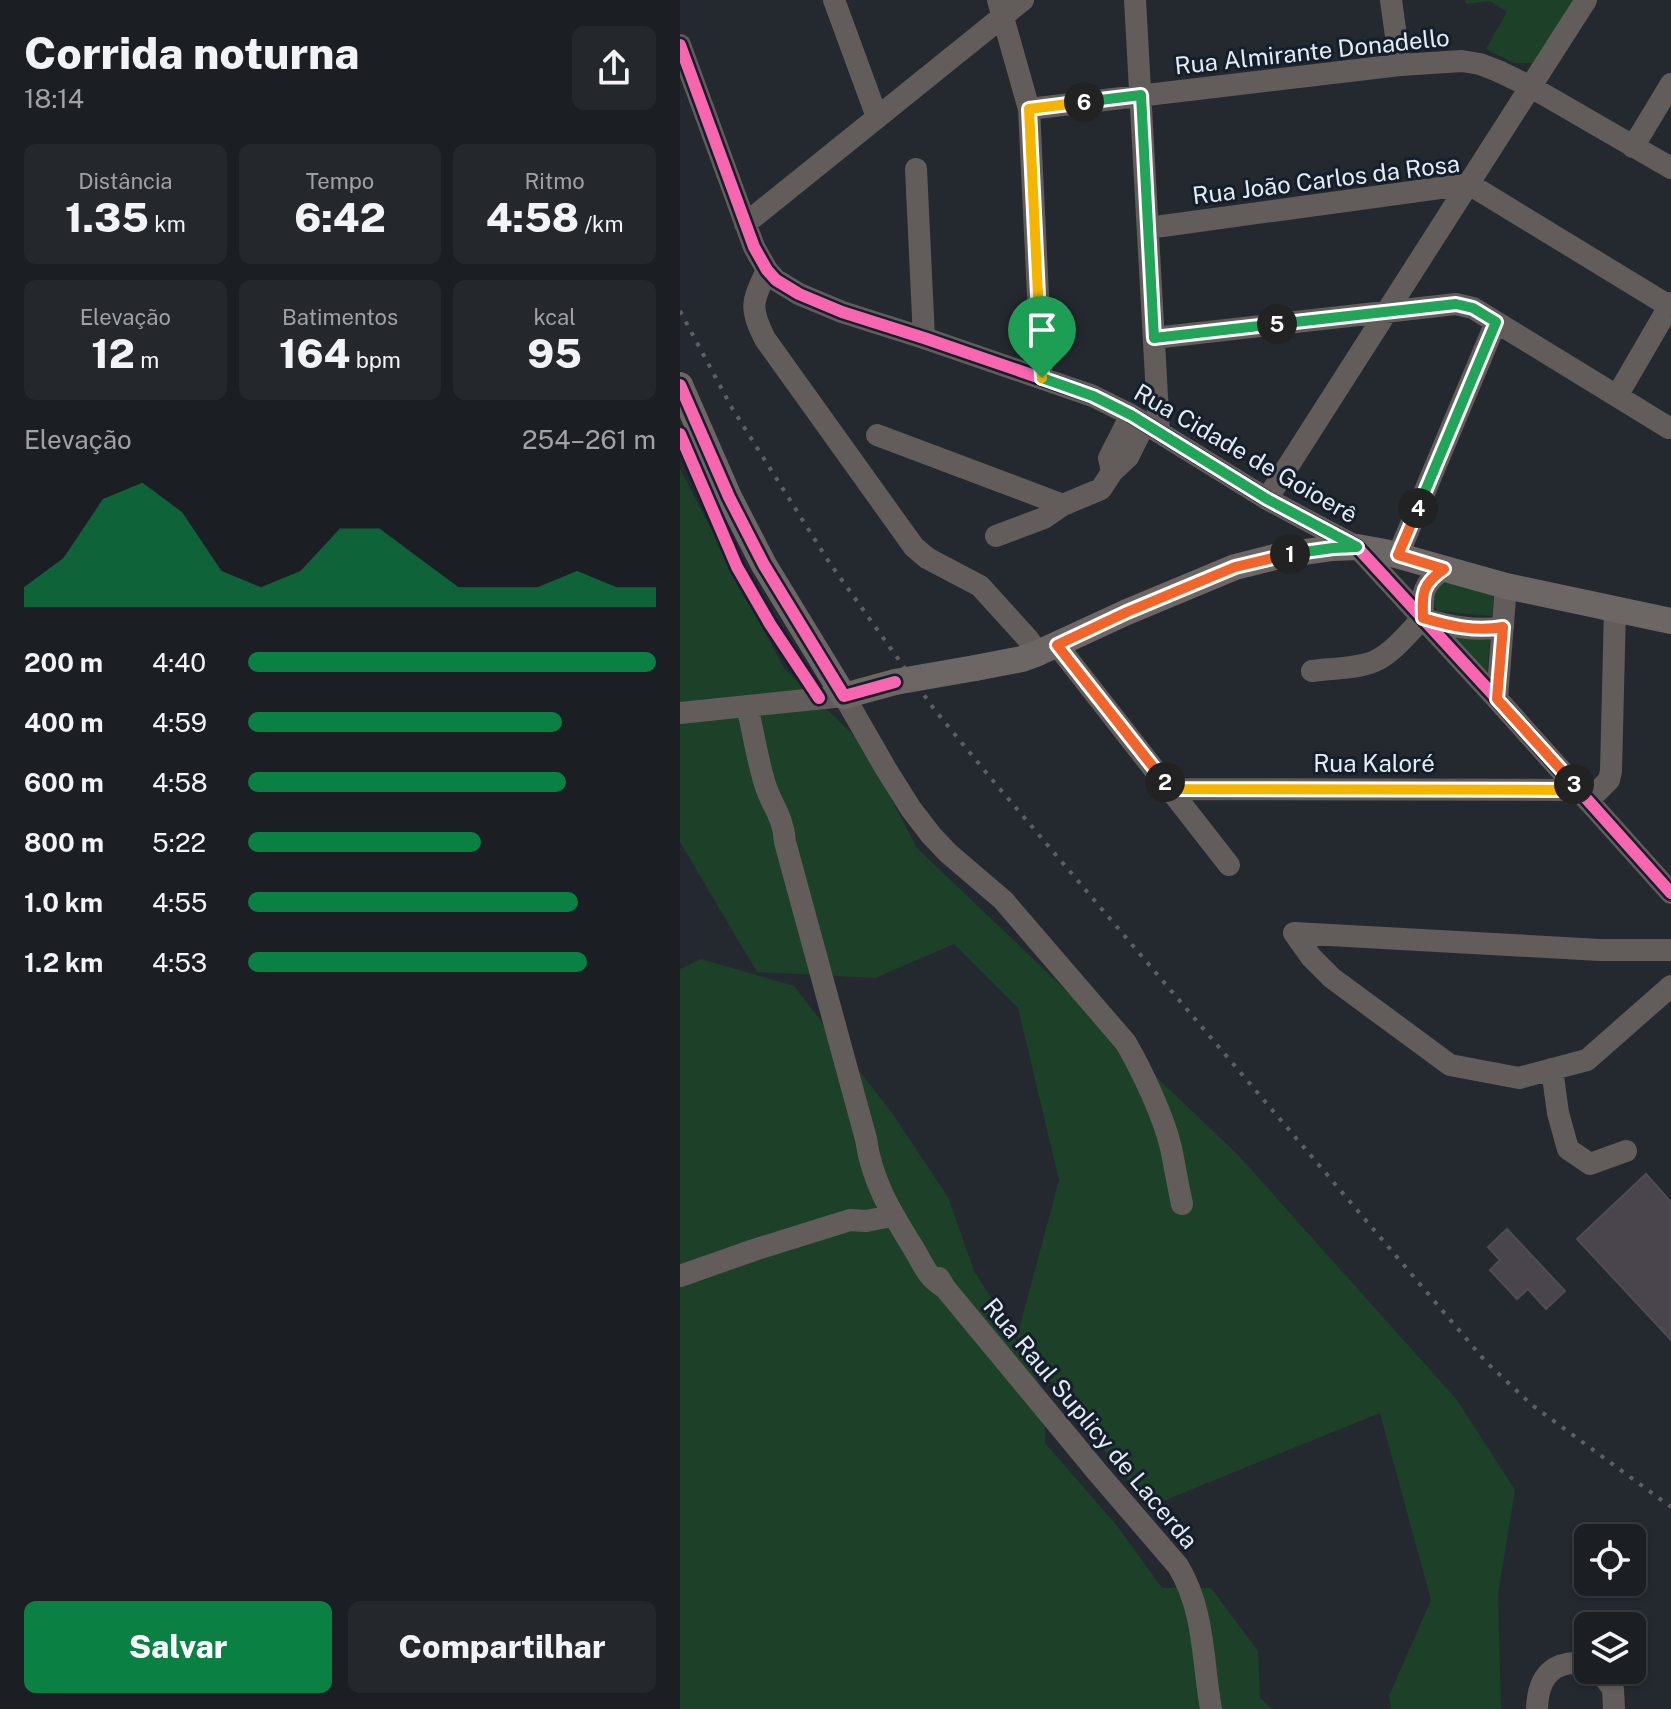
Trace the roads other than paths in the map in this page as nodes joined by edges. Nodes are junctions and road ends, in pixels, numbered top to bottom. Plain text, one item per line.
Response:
1 (834, 0) edge
2 (1023, 0) edge
3 (1135, 0) edge
4 (1391, 0) edge
5 (1586, 0) edge
6 (1001, 8) edge
7 (680, 45) edge
8 (1400, 65) junction
9 (1671, 84) edge
10 (1531, 87) junction
11 (1141, 95) junction
12 (1029, 109) junction
13 (877, 117) junction
14 (1633, 147) junction
15 (1671, 168) edge
16 (916, 169) dead end
17 (1469, 184) junction
18 (745, 224) junction
19 (1148, 228) junction
20 (767, 270) junction
21 (1670, 305) edge
22 (1387, 312) junction
23 (1496, 322) junction
24 (924, 338) junction
25 (1154, 338) junction
26 (1042, 378) junction
27 (680, 385) edge
28 (1617, 396) junction
29 (1145, 423) junction
30 (1669, 428) edge
31 (877, 435) dead end
32 (1267, 499) junction
33 (1063, 505) junction
34 (996, 536) dead end
35 (1357, 547) junction
36 (1398, 555) junction
37 (1444, 569) junction
38 (1506, 586) junction
39 (1615, 609) junction
40 (1423, 618) junction
41 (1671, 621) edge
42 (1503, 627) junction
43 (1048, 649) junction
44 (1312, 671) dead end
45 (844, 696) junction
46 (1497, 699) junction
47 (747, 706) junction
48 (680, 713) edge
49 (1170, 789) junction
50 (1584, 795) junction
51 (1229, 865) dead end
52 (1671, 893) edge
53 (1671, 950) edge
54 (1671, 986) edge
55 (1552, 1069) junction
56 (1626, 1151) dead end
57 (885, 1199) junction
58 (1182, 1204) dead end
59 (680, 1276) edge
60 (1574, 1662) edge
61 (1609, 1684) edge
62 (1211, 1709) edge
63 (1537, 1709) edge
64 (1614, 1709) edge

1 - 13 street
2 - 6 street
3 - 11 street
4 - 8 street
5 - 10 street
6 - 12 street
6 - 13 street
7 - 18 street, Rua Cidade de Goioerê
8 - 10 street, Rua Almirante Donadello
8 - 11 street, Rua Almirante Donadello
9 - 14 street
10 - 14 street, Rua Almirante Donadello
10 - 17 street
11 - 12 street, Rua Almirante Donadello
11 - 19 street
12 - 26 street
13 - 18 street
14 - 15 street, Rua Almirante Donadello
16 - 24 street
17 - 19 street, Rua João Carlos da Rosa
17 - 21 street, Rua João Carlos da Rosa
17 - 22 street
18 - 20 street, Rua Cidade de Goioerê
19 - 25 street
20 - 24 street, Rua Cidade de Goioerê
20 - 43 street
21 - 28 street
22 - 23 street
22 - 25 street
22 - 32 street
23 - 28 street
23 - 36 street
24 - 26 street, Rua Cidade de Goioerê
25 - 29 street
26 - 29 street, Rua Cidade de Goioerê
27 - 45 main road
28 - 30 street
29 - 32 street, Rua Cidade de Goioerê
29 - 33 street
31 - 33 street
32 - 35 street, Rua Cidade de Goioerê
33 - 34 street
35 - 36 main road
35 - 40 street, Rua Cidade de Goioerê
35 - 43 main road
36 - 37 main road
37 - 38 main road
37 - 40 street
38 - 39 main road
38 - 42 street
39 - 41 main road
39 - 50 street
40 - 42 street
40 - 44 street
40 - 46 street, Rua Cidade de Goioerê
42 - 46 street
43 - 45 main road, bridge
43 - 49 street
45 - 47 street
45 - 58 street
46 - 50 street, Rua Cidade de Goioerê
47 - 48 street
47 - 57 street, Rua Raul Suplicy de Lacerda
49 - 50 street, Rua Kaloré
49 - 51 street
50 - 52 street, Rua Cidade de Goioerê
53 - 55 street
54 - 55 street
55 - 56 street
57 - 59 street
57 - 62 street, Rua Raul Suplicy de Lacerda
60 - 63 street
61 - 64 street

